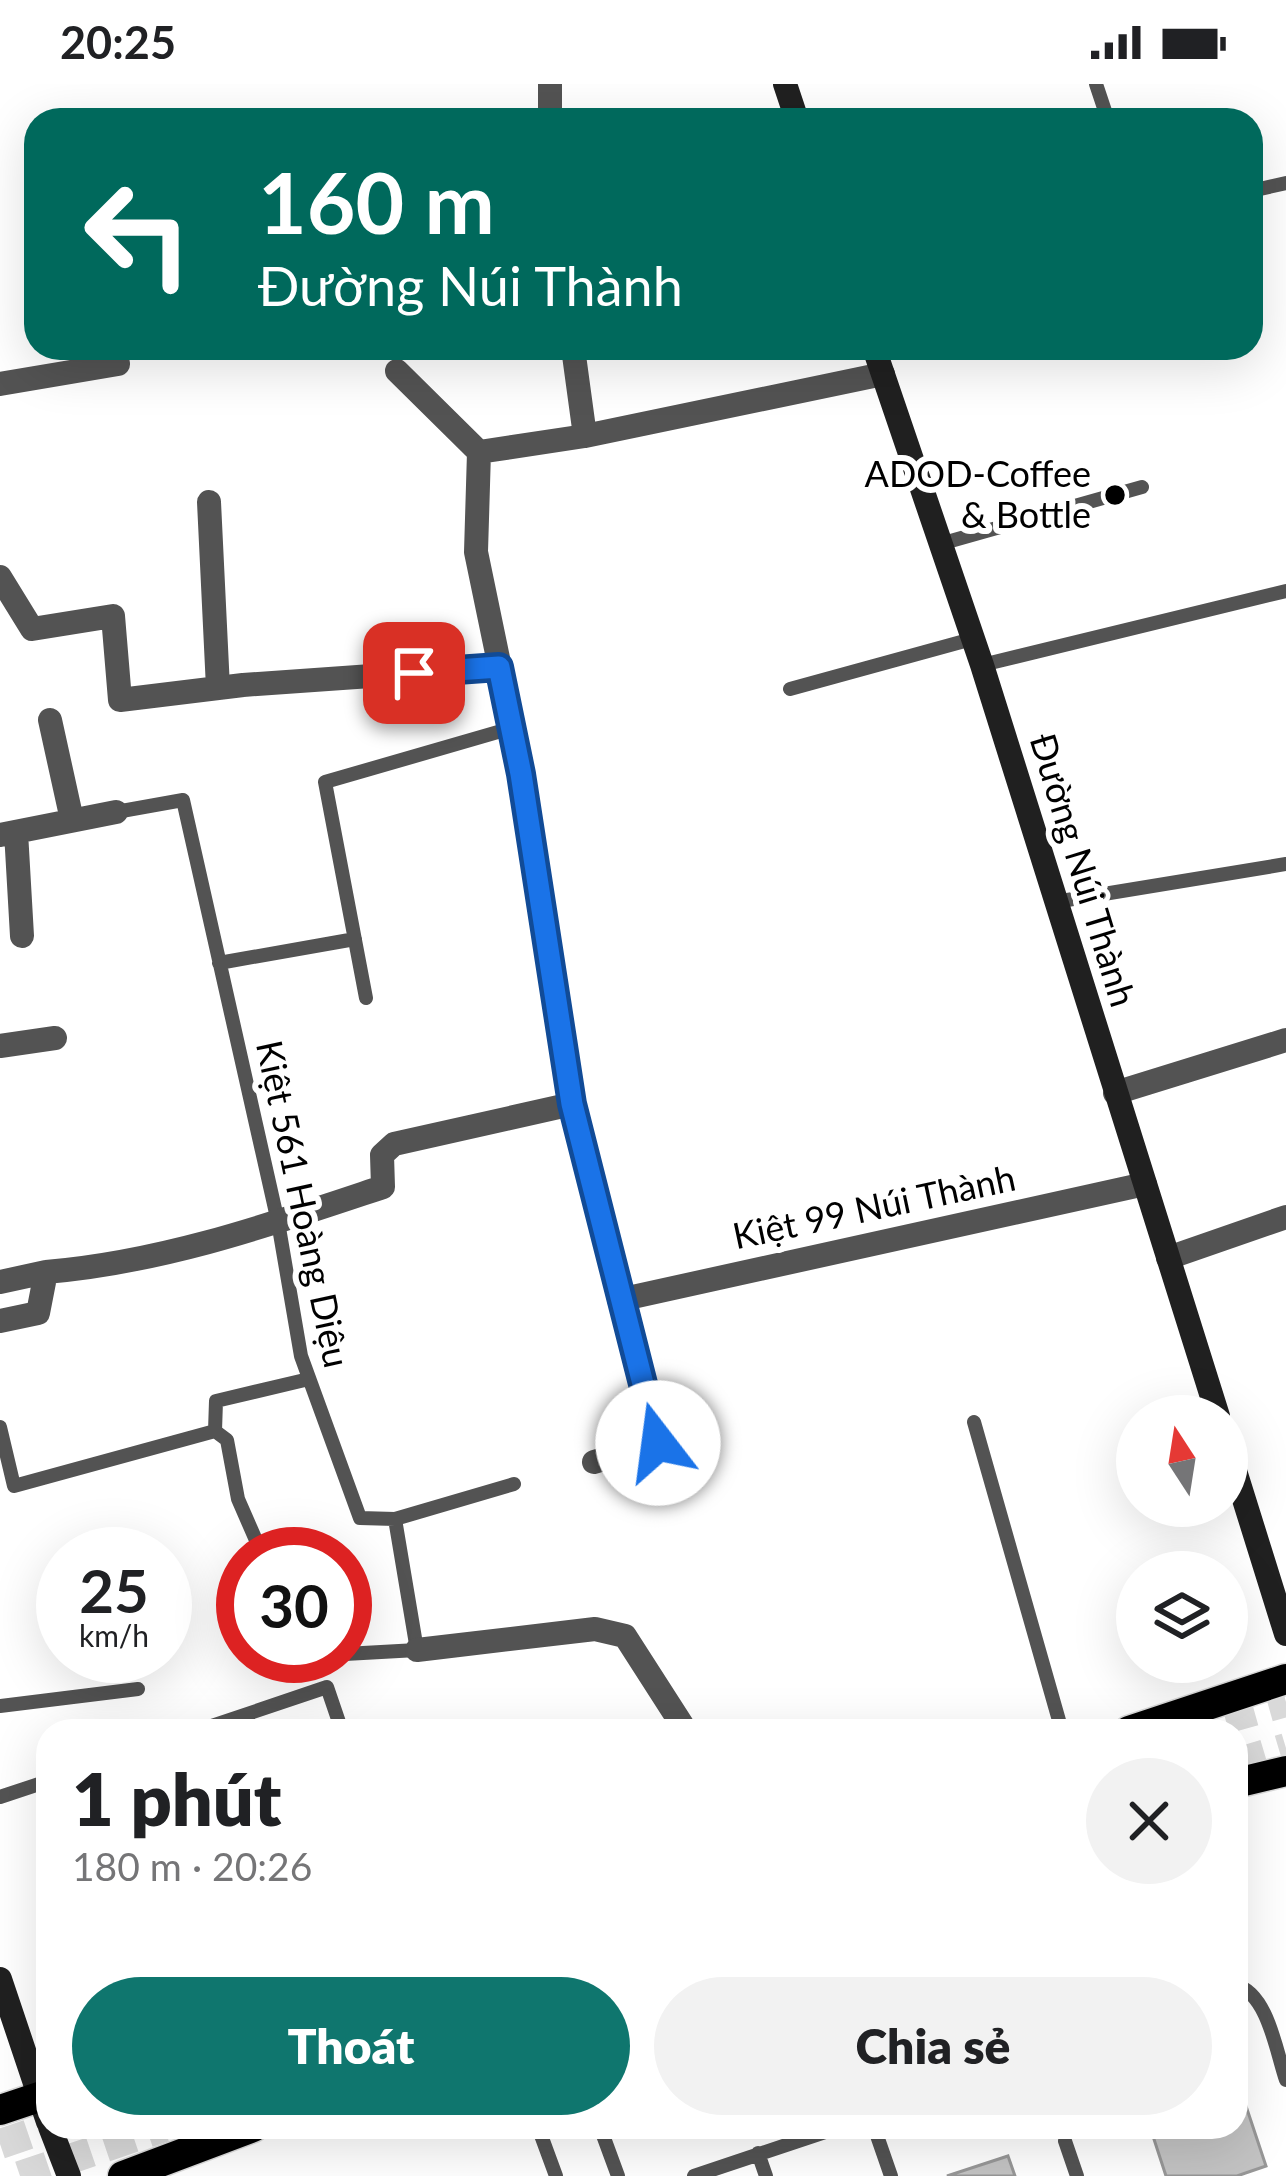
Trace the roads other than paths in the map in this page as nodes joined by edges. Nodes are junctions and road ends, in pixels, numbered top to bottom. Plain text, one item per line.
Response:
1 (117, 360) edge
2 (575, 360) edge
3 (878, 360) edge
4 (397, 371) dead end
5 (883, 374) junction
6 (0, 384) edge
7 (585, 436) junction
8 (478, 452) junction
9 (1142, 487) dead end
10 (209, 502) dead end
11 (940, 544) junction
12 (0, 577) edge
13 (1286, 591) edge
14 (972, 639) junction
15 (982, 665) junction
16 (499, 667) junction
17 (218, 688) junction
18 (790, 689) dead end
19 (50, 720) dead end
20 (512, 728) junction
21 (116, 812) joint
22 (72, 820) junction
23 (8, 833) edge
24 (1286, 864) edge
25 (1055, 902) junction
26 (22, 936) dead end
27 (355, 939) junction
28 (219, 963) junction
29 (366, 998) dead end
30 (55, 1039) dead end
31 (1286, 1040) edge
32 (0, 1046) edge
33 (1115, 1093) junction
34 (572, 1104) junction
35 (1145, 1184) junction
36 (1286, 1217) edge
37 (278, 1222) junction
38 (1168, 1258) junction
39 (46, 1272) junction
40 (0, 1282) edge
41 (619, 1300) junction
42 (0, 1321) edge
43 (309, 1379) junction
44 (1211, 1395) edge
45 (974, 1422) dead end
46 (0, 1426) edge
47 (215, 1431) junction
48 (594, 1462) dead end
49 (514, 1484) dead end
50 (1248, 1512) edge
51 (394, 1519) junction
52 (250, 1527) edge
53 (1286, 1634) edge
54 (417, 1650) junction
55 (372, 1652) edge
56 (1286, 1678) edge
57 (138, 1689) dead end
58 (0, 1706) edge
59 (232, 1719) edge
60 (338, 1719) edge
61 (678, 1719) edge
62 (1060, 1719) edge
63 (1165, 1719) edge
64 (1286, 1771) edge
65 (1248, 1781) edge
66 (36, 1785) edge
67 (0, 1797) edge
68 (0, 1979) edge
69 (1248, 1989) edge
70 (1286, 2080) edge
71 (36, 2082) edge
72 (0, 2110) edge
73 (36, 2110) edge
74 (56, 2139) edge
75 (221, 2139) edge
76 (542, 2139) edge
77 (605, 2139) edge
78 (802, 2139) edge
79 (878, 2139) edge
80 (1065, 2141) dead end
81 (758, 2153) junction
82 (69, 2176) edge
83 (123, 2176) edge
84 (556, 2176) edge
85 (618, 2176) edge
86 (694, 2176) edge
87 (766, 2176) edge
88 (891, 2176) edge
89 (1077, 2176) edge

1 - 6 street
2 - 7 street
3 - 5 main road, Đường Núi Thành
4 - 8 street
5 - 7 street
5 - 11 main road, Đường Núi Thành
7 - 8 street
8 - 16 street
9 - 11 lane
10 - 17 street
11 - 14 main road, Đường Núi Thành
12 - 17 street
13 - 15 lane
14 - 15 main road, Đường Núi Thành
14 - 18 lane
15 - 25 main road, Đường Núi Thành
16 - 17 street
16 - 20 street
19 - 22 street
20 - 27 lane
20 - 34 street
21 - 22 street
21 - 28 lane, Kiệt 561 Hoàng Diệu
22 - 23 street
23 - 26 street
24 - 25 lane
25 - 33 main road, Đường Núi Thành
27 - 28 lane
27 - 29 lane
28 - 37 lane, Kiệt 561 Hoàng Diệu
30 - 32 street
31 - 33 street
33 - 35 main road, Đường Núi Thành
34 - 37 street
34 - 41 street
35 - 38 main road, Đường Núi Thành
35 - 41 street, Kiệt 99 Núi Thành
36 - 38 street
37 - 39 street
37 - 43 lane, Kiệt 561 Hoàng Diệu
38 - 44 main road, Đường Núi Thành
39 - 40 street
39 - 42 street
41 - 48 street
43 - 47 lane
43 - 51 lane, Kiệt 561 Hoàng Diệu
45 - 62 lane
46 - 47 lane
47 - 52 lane
49 - 51 lane
50 - 53 main road
51 - 54 lane
54 - 55 lane
54 - 61 street
56 - 63 main road
57 - 58 lane
59 - 60 lane
64 - 65 main road
66 - 67 lane
68 - 71 main road
69 - 70 lane
72 - 73 main road
74 - 82 main road
75 - 83 main road
76 - 84 lane
77 - 85 lane
78 - 81 lane
79 - 88 lane
80 - 89 lane
81 - 86 lane
81 - 87 lane

